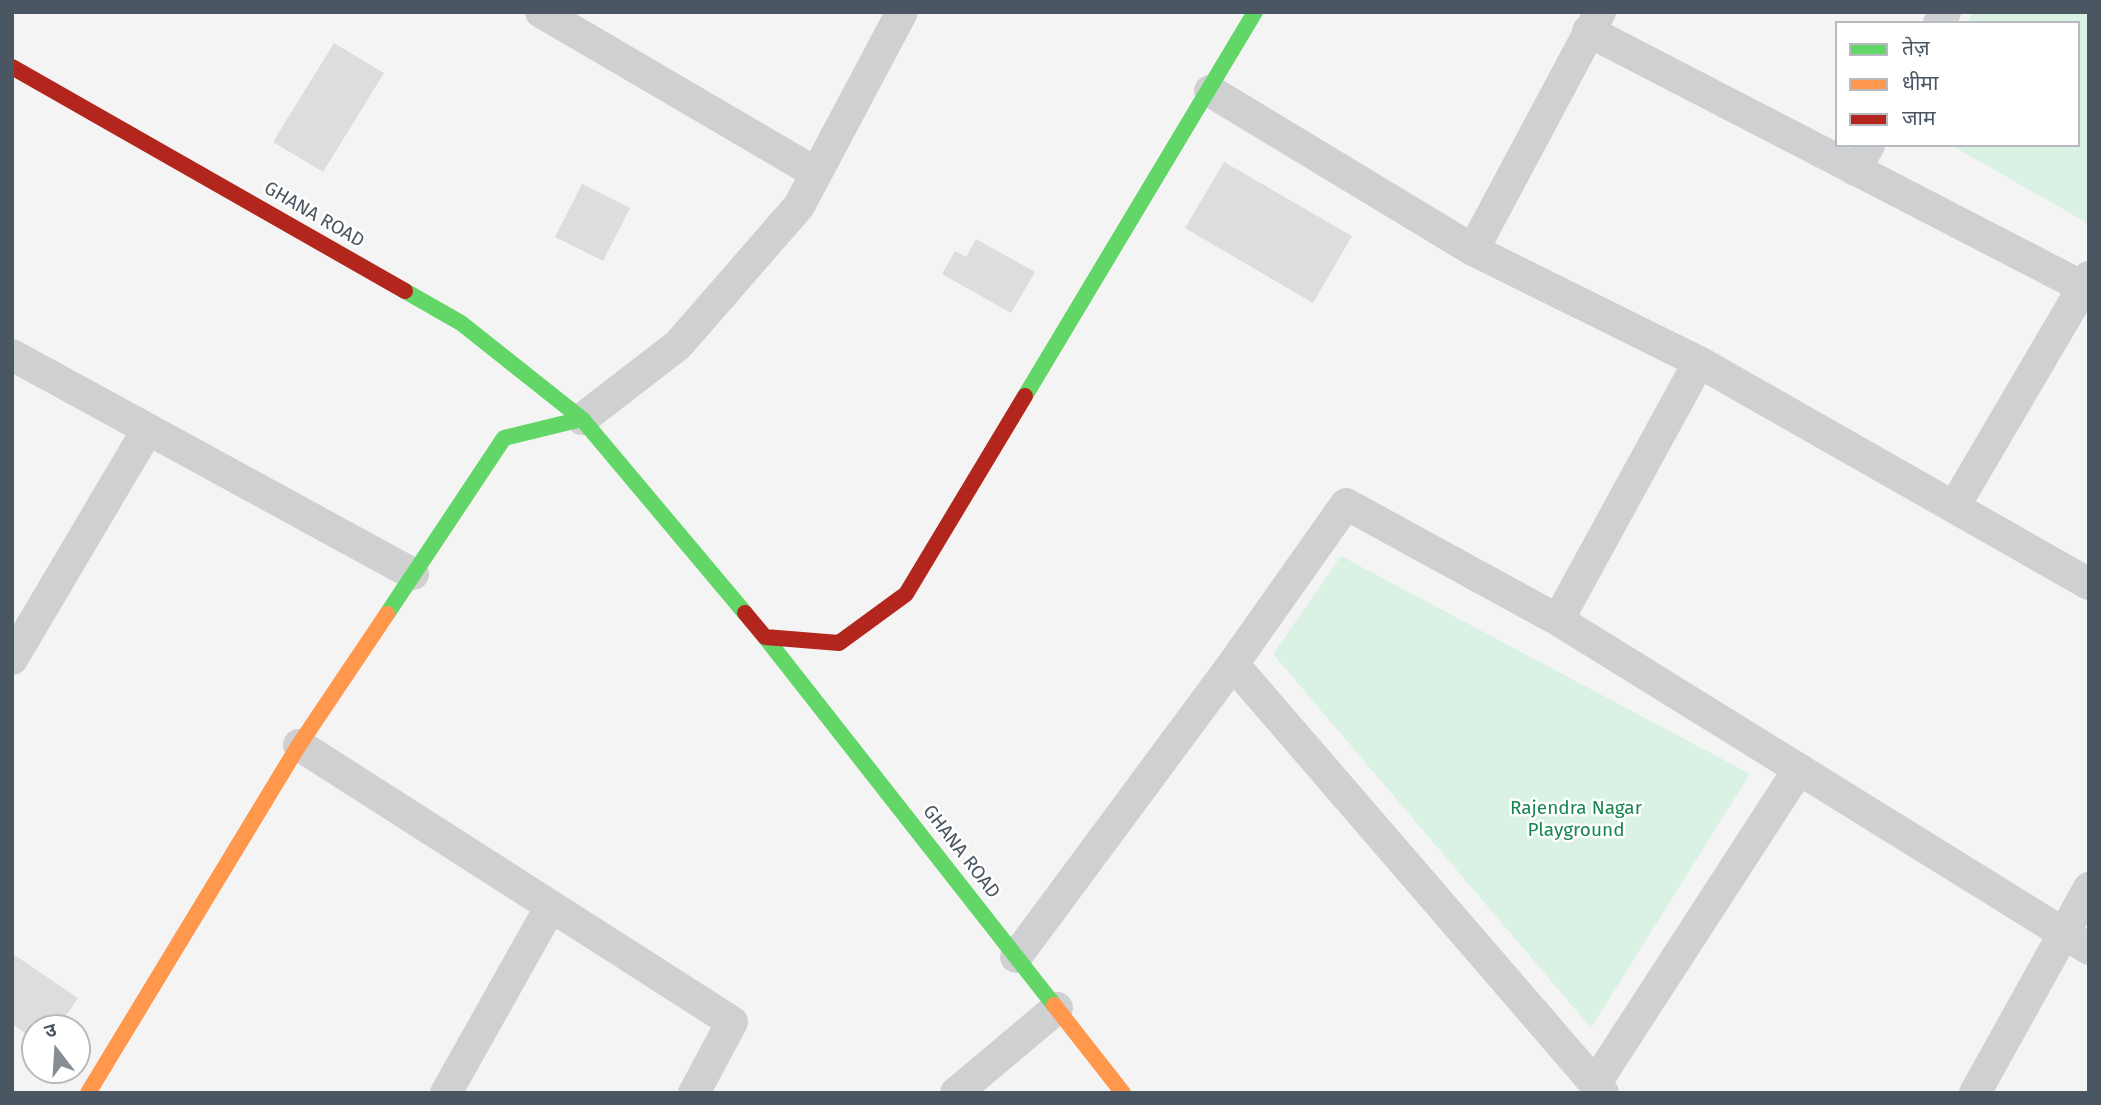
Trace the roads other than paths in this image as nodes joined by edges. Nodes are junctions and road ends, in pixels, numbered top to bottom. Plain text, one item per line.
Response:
1 (541, 12) edge
2 (902, 12) edge
3 (1255, 12) edge
4 (1594, 22) edge
5 (12, 67) edge
6 (1210, 91) junction
7 (1835, 143) edge
8 (1842, 147) edge
9 (1862, 157) edge
10 (816, 173) junction
11 (1473, 250) junction
12 (2086, 282) edge
13 (12, 355) edge
14 (1699, 362) junction
15 (582, 419) junction
16 (148, 429) junction
17 (1954, 507) junction
18 (413, 574) junction
19 (2089, 584) edge
20 (1558, 620) junction
21 (765, 637) junction
22 (12, 659) edge
23 (1233, 664) junction
24 (299, 745) junction
25 (1799, 769) junction
26 (2089, 888) edge
27 (551, 906) junction
28 (2063, 931) junction
29 (2089, 949) edge
30 (1016, 957) junction
31 (1057, 1008) junction
32 (1599, 1088) edge
33 (88, 1093) edge
34 (446, 1093) edge
35 (694, 1093) edge
36 (957, 1093) edge
37 (1123, 1093) edge
38 (1975, 1093) edge

1 - 10 street
2 - 10 street
3 - 6 street
4 - 7 street
4 - 11 street
5 - 15 street, GHANA ROAD
6 - 11 street
6 - 21 street
8 - 9 street
9 - 12 street
10 - 15 street
11 - 14 street
12 - 17 street
13 - 16 street
14 - 17 street
14 - 20 street
15 - 18 street
15 - 21 street, GHANA ROAD
16 - 18 street
16 - 22 street
17 - 19 street
18 - 24 street
20 - 23 street
20 - 25 street
21 - 30 street, GHANA ROAD
23 - 30 street
23 - 32 street
24 - 27 street
24 - 33 street
25 - 28 street
25 - 32 street
26 - 28 street
27 - 34 street
27 - 35 street
28 - 29 street
28 - 38 street
30 - 31 street, GHANA ROAD
31 - 36 street
31 - 37 street, GHANA ROAD

